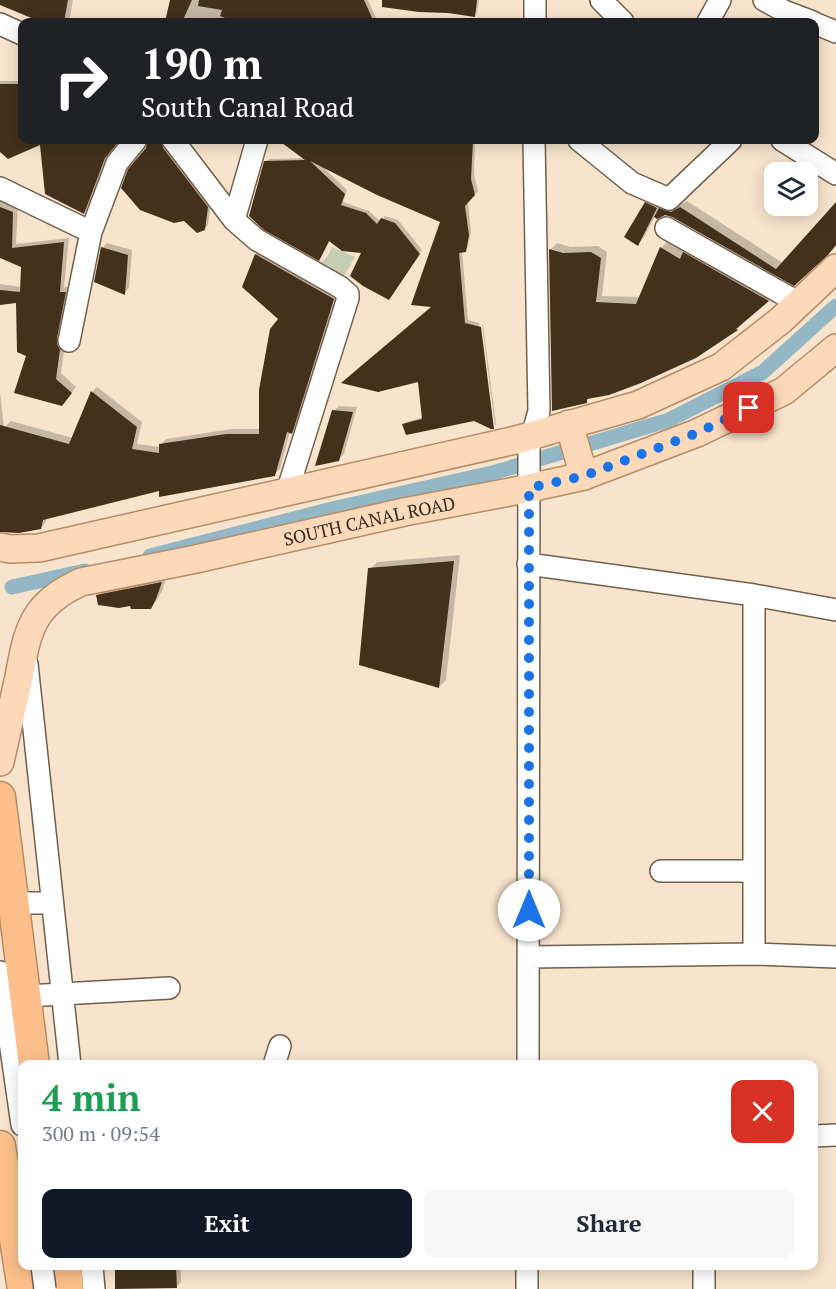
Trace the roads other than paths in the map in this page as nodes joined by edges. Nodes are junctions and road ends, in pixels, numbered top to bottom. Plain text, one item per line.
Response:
1 (535, 0) edge
2 (601, 0) edge
3 (720, 0) edge
4 (764, 0) edge
5 (535, 18) edge
6 (619, 18) edge
7 (710, 18) edge
8 (802, 18) edge
9 (0, 24) edge
10 (819, 25) edge
11 (18, 32) edge
12 (836, 32) edge
13 (133, 144) edge
14 (176, 144) edge
15 (256, 144) edge
16 (534, 144) edge
17 (584, 144) edge
18 (727, 144) edge
19 (788, 144) edge
20 (836, 174) edge
21 (0, 188) edge
22 (234, 220) junction
23 (666, 228) dead end
24 (91, 232) junction
25 (836, 268) edge
26 (799, 303) junction
27 (69, 341) dead end
28 (836, 348) edge
29 (569, 426) junction
30 (530, 441) junction
31 (583, 475) junction
32 (529, 486) junction
33 (286, 492) junction
34 (0, 547) edge
35 (528, 564) junction
36 (754, 595) junction
37 (836, 610) edge
38 (25, 648) junction
39 (0, 762) edge
40 (0, 797) edge
41 (661, 871) dead end
42 (754, 871) junction
43 (14, 903) junction
44 (52, 903) junction
45 (754, 954) junction
46 (529, 957) junction
47 (836, 957) edge
48 (0, 972) edge
49 (169, 988) dead end
50 (62, 994) junction
51 (26, 996) junction
52 (33, 1060) edge
53 (69, 1060) edge
54 (528, 1060) edge
55 (18, 1097) edge
56 (836, 1135) edge
57 (818, 1136) edge
58 (0, 1146) edge
59 (3, 1175) edge
60 (18, 1223) edge
61 (66, 1270) edge
62 (92, 1270) edge
63 (527, 1270) edge
64 (704, 1270) edge
65 (33, 1271) edge
66 (45, 1289) edge
67 (68, 1289) edge
68 (94, 1289) edge
69 (527, 1289) edge
70 (704, 1289) edge

1 - 5 street
2 - 6 street
3 - 7 street
4 - 8 street
9 - 11 street
10 - 12 street
13 - 24 street
14 - 22 street
15 - 22 street
16 - 30 street
17 - 18 street
19 - 20 street
21 - 24 street
22 - 33 street
23 - 26 street
24 - 27 street
25 - 26 main road
26 - 29 main road
28 - 31 main road, SOUTH CANAL ROAD
29 - 30 main road
29 - 31 main road
30 - 32 street
30 - 33 main road
31 - 32 main road, SOUTH CANAL ROAD
32 - 35 street
32 - 38 main road, SOUTH CANAL ROAD
33 - 34 main road
35 - 36 street
35 - 46 street
36 - 37 street
36 - 42 street
38 - 39 main road, SOUTH CANAL ROAD
38 - 44 street
40 - 43 highway
41 - 42 street
42 - 45 street
43 - 44 street
43 - 51 highway
44 - 50 street
45 - 46 street
45 - 47 street
46 - 54 street
48 - 55 street
49 - 50 street
50 - 51 street
50 - 53 street
51 - 52 highway
56 - 57 street
58 - 59 highway
59 - 60 highway
61 - 67 highway
62 - 68 street
63 - 69 street
64 - 70 street
65 - 66 street, bridge

